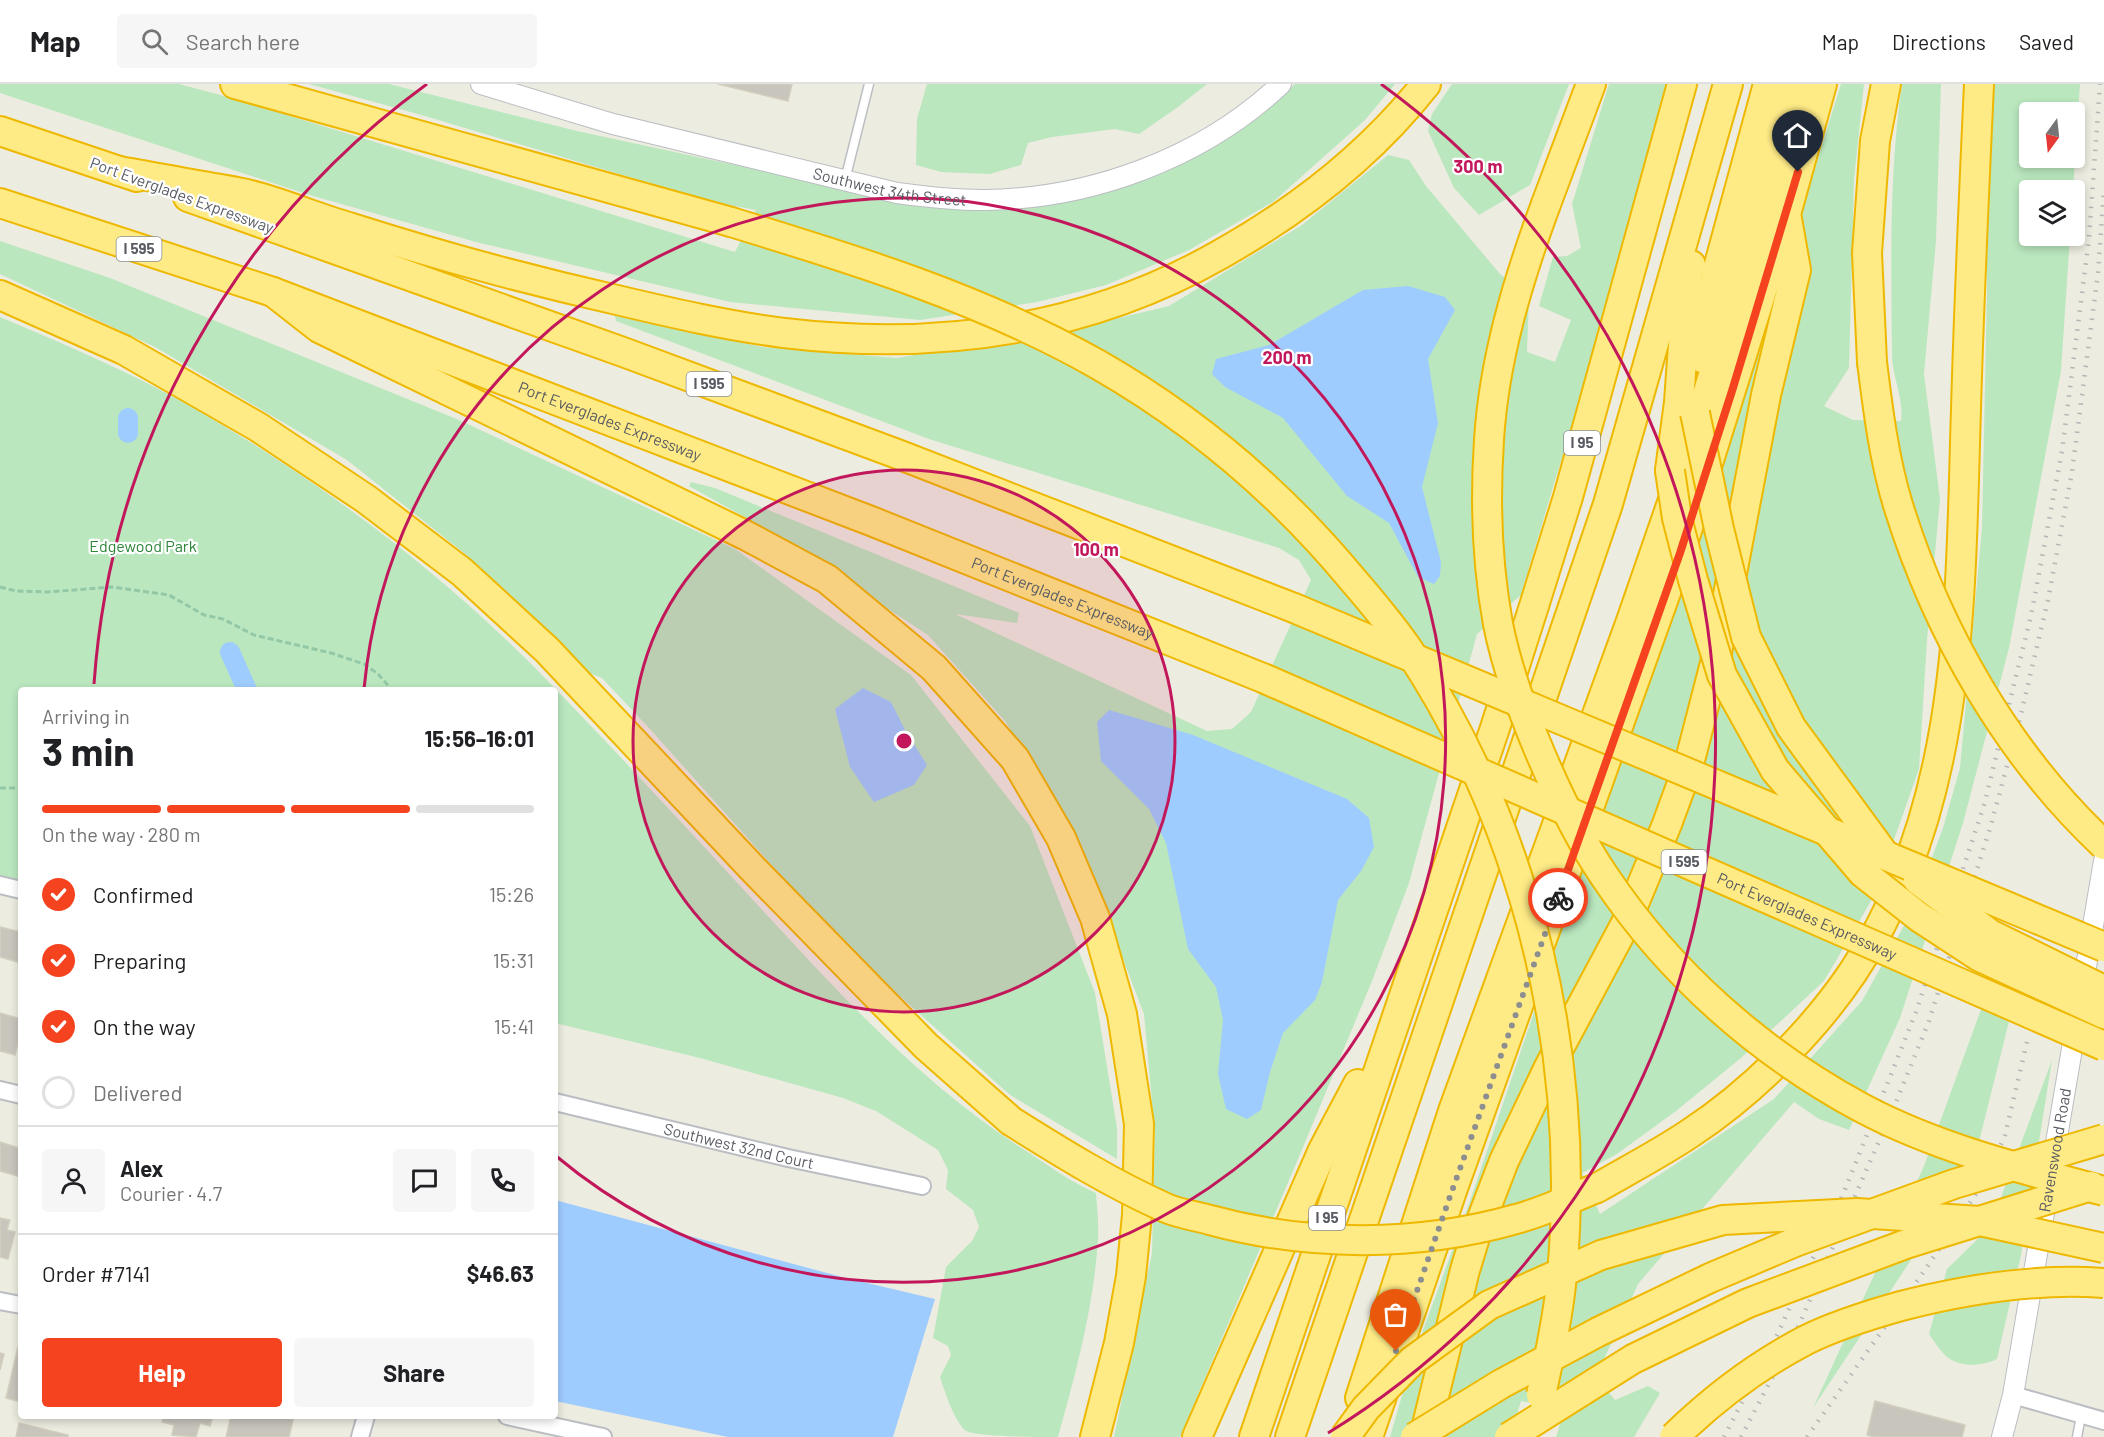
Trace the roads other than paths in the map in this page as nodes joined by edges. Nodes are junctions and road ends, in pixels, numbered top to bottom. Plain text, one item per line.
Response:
1 (235, 84) edge
2 (481, 84) edge
3 (869, 84) edge
4 (1281, 84) edge
5 (1426, 84) edge
6 (1591, 84) edge
7 (1682, 84) edge
8 (1728, 84) edge
9 (1741, 84) edge
10 (1768, 84) edge
11 (1794, 84) edge
12 (1822, 84) edge
13 (1886, 84) edge
14 (1979, 84) edge
15 (0, 131) edge
16 (119, 171) junction
17 (844, 181) junction
18 (0, 203) edge
19 (1786, 214) junction
20 (273, 292) junction
21 (0, 295) edge
22 (2104, 860) edge
23 (0, 885) edge
24 (18, 889) edge
25 (2104, 946) edge
26 (2104, 990) edge
27 (1402, 999) junction
28 (2104, 1014) edge
29 (2104, 1046) edge
30 (0, 1090) edge
31 (18, 1094) edge
32 (558, 1103) edge
33 (2104, 1139) edge
34 (2104, 1182) edge
35 (922, 1186) dead end
36 (2104, 1191) edge
37 (2104, 1248) edge
38 (2104, 1283) edge
39 (0, 1301) edge
40 (18, 1304) edge
41 (2013, 1395) junction
42 (2081, 1416) junction
43 (365, 1419) edge
44 (521, 1419) edge
45 (2104, 1421) edge
46 (360, 1437) edge
47 (603, 1437) edge
48 (1095, 1437) edge
49 (1197, 1437) edge
50 (1254, 1437) edge
51 (1290, 1437) edge
52 (1346, 1437) edge
53 (1368, 1437) edge
54 (1415, 1437) edge
55 (1424, 1437) edge
56 (1509, 1437) edge
57 (1531, 1437) edge
58 (1674, 1437) edge
59 (2002, 1437) edge
60 (2077, 1437) edge

1 - 57 highway, bridge
2 - 17 street, Southwest 34th Street
3 - 17 lane
4 - 17 street, Southwest 34th Street
5 - 16 highway
6 - 36 highway, bridge
7 - 27 highway, I 95
8 - 51 highway
9 - 28 highway, bridge
10 - 26 highway, bridge
11 - 52 highway
12 - 19 highway
13 - 22 highway, bridge
14 - 21 highway, bridge
15 - 16 highway, Port Everglades Expressway / I 595
16 - 25 highway, Port Everglades Expressway / I 595, bridge
18 - 20 highway, Port Everglades Expressway / I 595
19 - 53 highway
19 - 55 highway
20 - 29 highway, Port Everglades Expressway / I 595, bridge
20 - 48 highway
22 - 41 street, Ravenswood Road
23 - 24 street
27 - 49 highway
27 - 50 highway, I 95
30 - 31 street
32 - 35 street, Southwest 32nd Court
33 - 54 highway, bridge
34 - 56 highway, bridge
37 - 52 highway, bridge
38 - 58 highway, bridge
39 - 40 street
41 - 42 street
41 - 59 street, Ravenswood Road
42 - 45 street
42 - 60 lane
43 - 46 street
44 - 47 street

